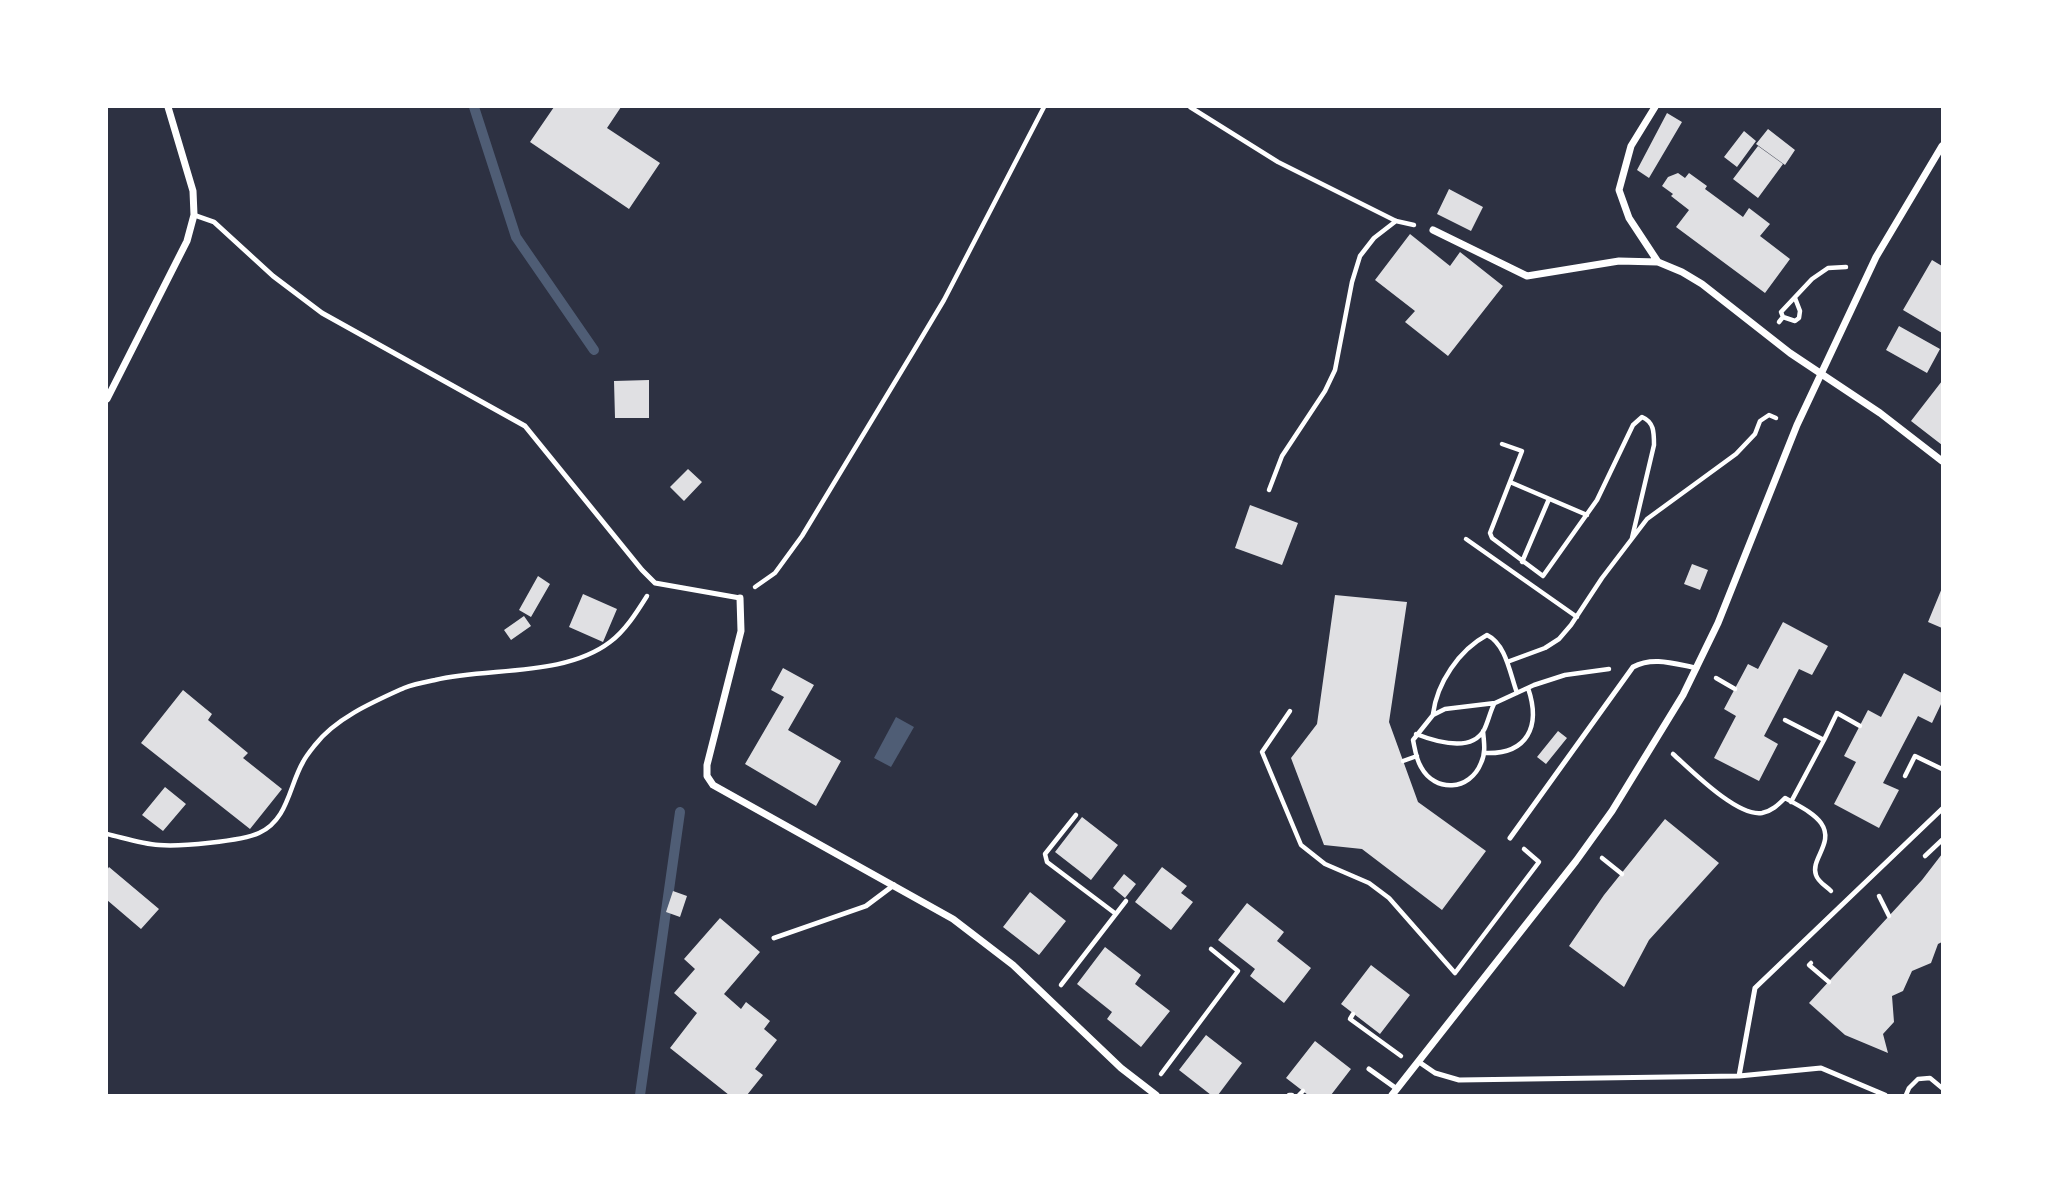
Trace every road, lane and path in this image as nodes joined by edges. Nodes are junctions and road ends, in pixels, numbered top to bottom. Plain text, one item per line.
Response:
1 (168, 107) edge
2 (1044, 107) edge
3 (1190, 107) edge
4 (1655, 107) edge
5 (1942, 146) edge
6 (194, 215) junction
7 (1396, 221) junction
8 (1433, 230) joint
9 (1658, 262) junction
10 (1846, 267) dead end
11 (1795, 298) junction
12 (1822, 373) junction
13 (107, 399) edge
14 (1776, 418) dead end
15 (1502, 444) dead end
16 (1942, 461) edge
17 (1510, 482) junction
18 (1269, 490) dead end
19 (1549, 499) junction
20 (1587, 515) junction
21 (1632, 538) junction
22 (1466, 539) dead end
23 (1522, 562) junction
24 (655, 583) junction
25 (740, 598) junction
26 (1577, 617) junction
27 (1507, 662) junction
28 (1633, 667) junction
29 (1696, 668) junction
30 (1716, 678) dead end
31 (1528, 688) junction
32 (1735, 689) dead end
33 (1517, 693) junction
34 (1495, 703) junction
35 (1290, 711) dead end
36 (1433, 715) junction
37 (1785, 720) dead end
38 (1860, 726) dead end
39 (1483, 731) junction
40 (1416, 734) junction
41 (1824, 740) junction
42 (1484, 753) junction
43 (1673, 754) dead end
44 (1417, 756) junction
45 (1403, 761) dead end
46 (1942, 769) edge
47 (1905, 776) dead end
48 (1791, 802) junction
49 (1942, 809) edge
50 (1076, 815) dead end
51 (107, 834) edge
52 (1510, 838) joint
53 (1942, 841) edge
54 (1602, 858) dead end
55 (1919, 861) dead end
56 (1622, 874) dead end
57 (895, 885) junction
58 (1126, 901) dead end
59 (1845, 902) junction
60 (1871, 906) dead end
61 (1116, 914) junction
62 (1889, 916) dead end
63 (774, 938) dead end
64 (1211, 949) dead end
65 (1818, 957) dead end
66 (1829, 982) dead end
67 (1049, 1000) junction
68 (1353, 1014) dead end
69 (1402, 1056) dead end
70 (1419, 1062) junction
71 (1369, 1069) dead end
72 (1739, 1076) junction
73 (1942, 1088) edge
74 (1148, 1091) junction
75 (1394, 1092) edge
76 (1156, 1095) edge
77 (1885, 1095) edge
78 (1906, 1095) edge

1 - 6 street
2 - 25 path
3 - 7 path
4 - 9 street
5 - 12 street
6 - 13 street
6 - 24 lane
7 - 8 path
7 - 18 path
8 - 9 street
9 - 12 street
10 - 11 path
11 - 11 path
12 - 16 street
12 - 29 street
14 - 21 path
15 - 17 path
17 - 19 path
17 - 23 path
19 - 20 path
19 - 23 path
20 - 21 path
20 - 23 path
21 - 26 path
22 - 26 path
24 - 25 lane
24 - 51 path
25 - 57 street
26 - 27 path
27 - 33 path
27 - 36 path
28 - 29 lane
28 - 31 path
28 - 52 lane
29 - 70 street
30 - 32 path
31 - 33 path
31 - 42 path
33 - 34 path
34 - 36 path
34 - 39 path
35 - 52 path
36 - 40 path
37 - 41 path
38 - 41 path
39 - 40 path
39 - 42 path
40 - 44 path
41 - 48 path
42 - 44 path
43 - 48 path
44 - 45 path
46 - 47 path
48 - 59 path
49 - 59 lane
50 - 61 path
53 - 55 path
54 - 56 path
57 - 63 lane
57 - 67 street
58 - 61 path
59 - 72 lane
60 - 62 path
61 - 67 path
64 - 74 path
65 - 66 path
67 - 74 street
68 - 69 path
70 - 72 lane
70 - 75 street
71 - 75 lane
72 - 77 lane
73 - 78 path
74 - 76 street

